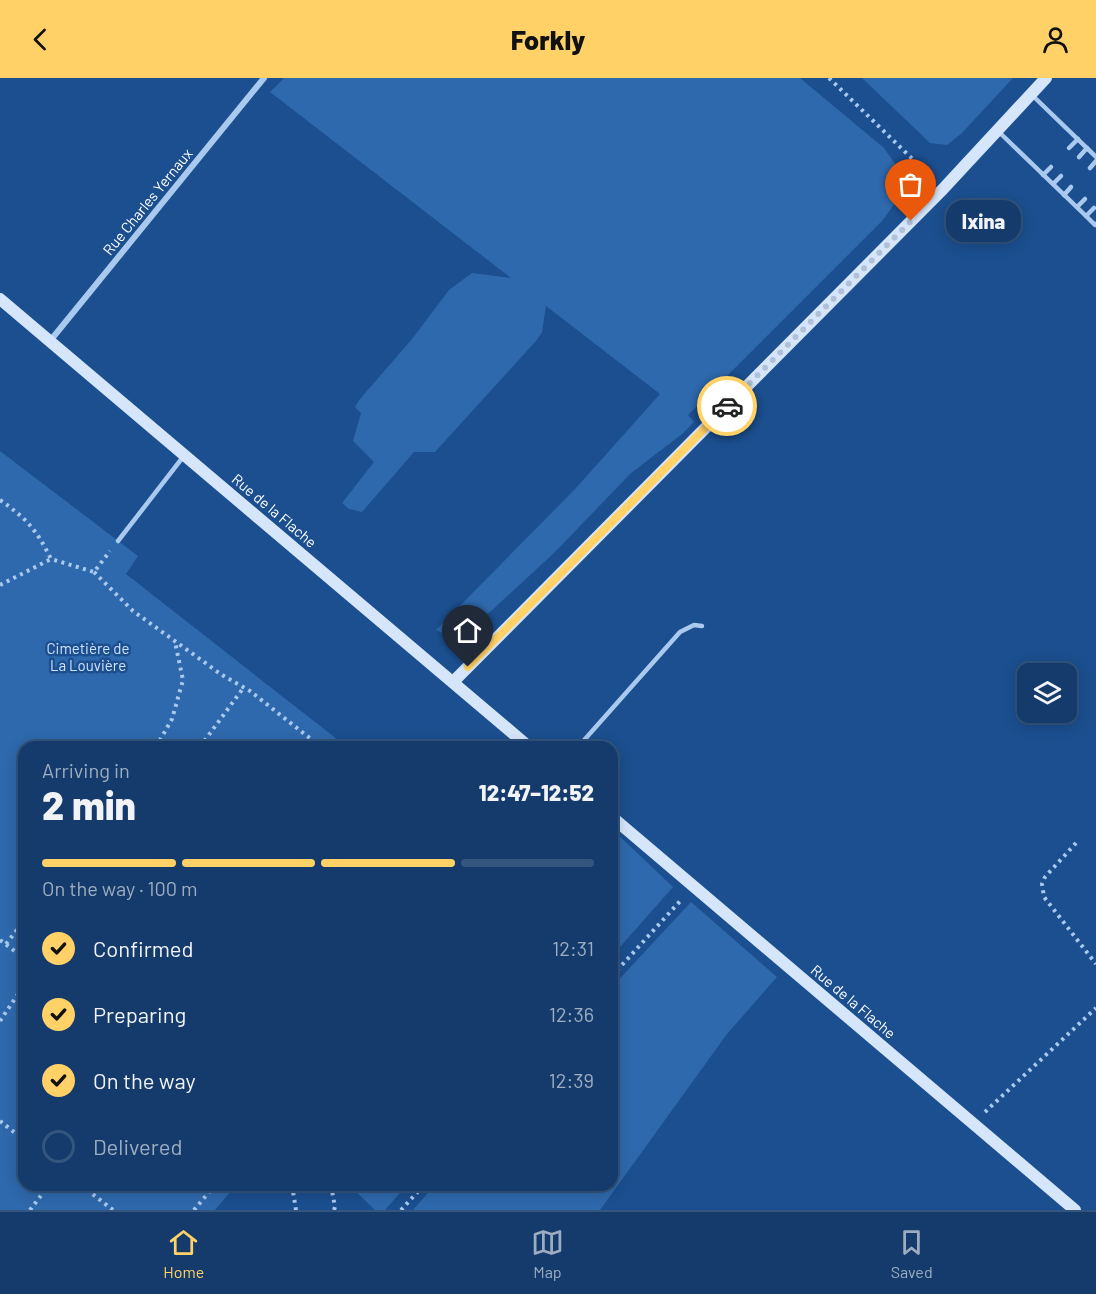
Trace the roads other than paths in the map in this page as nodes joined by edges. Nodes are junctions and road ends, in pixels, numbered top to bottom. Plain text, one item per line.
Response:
1 (264, 78) edge
2 (1046, 78) edge
3 (1031, 94) junction
4 (997, 130) junction
5 (1078, 139) junction
6 (1069, 148) dead end
7 (1087, 148) junction
8 (1079, 157) dead end
9 (1096, 159) edge
10 (1051, 167) dead end
11 (1090, 168) dead end
12 (1043, 175) junction
13 (1060, 176) dead end
14 (1053, 184) junction
15 (1071, 187) dead end
16 (1064, 195) junction
17 (1085, 199) dead end
18 (1077, 207) junction
19 (1094, 208) dead end
20 (1086, 216) junction
21 (1096, 224) edge
22 (0, 299) edge
23 (50, 341) junction
24 (185, 455) junction
25 (118, 541) road end
26 (702, 626) dead end
27 (453, 682) junction
28 (522, 741) edge
29 (583, 741) edge
30 (618, 822) edge
31 (1075, 1210) edge

1 - 23 street, Rue Charles Yernaux
2 - 3 street
3 - 4 street
3 - 5 lane
4 - 12 lane
4 - 27 street
5 - 6 lane
5 - 7 lane
7 - 8 lane
7 - 9 lane
9 - 11 lane
10 - 12 lane
12 - 14 lane
13 - 14 lane
14 - 16 lane
15 - 16 lane
16 - 18 lane
17 - 18 lane
18 - 20 lane
19 - 20 lane
20 - 21 lane
22 - 23 street, Rue de la Flache
23 - 24 street, Rue de la Flache
24 - 25 lane
24 - 27 street, Rue de la Flache
26 - 29 lane
27 - 28 street, Rue de la Flache
30 - 31 street, Rue de la Flache

